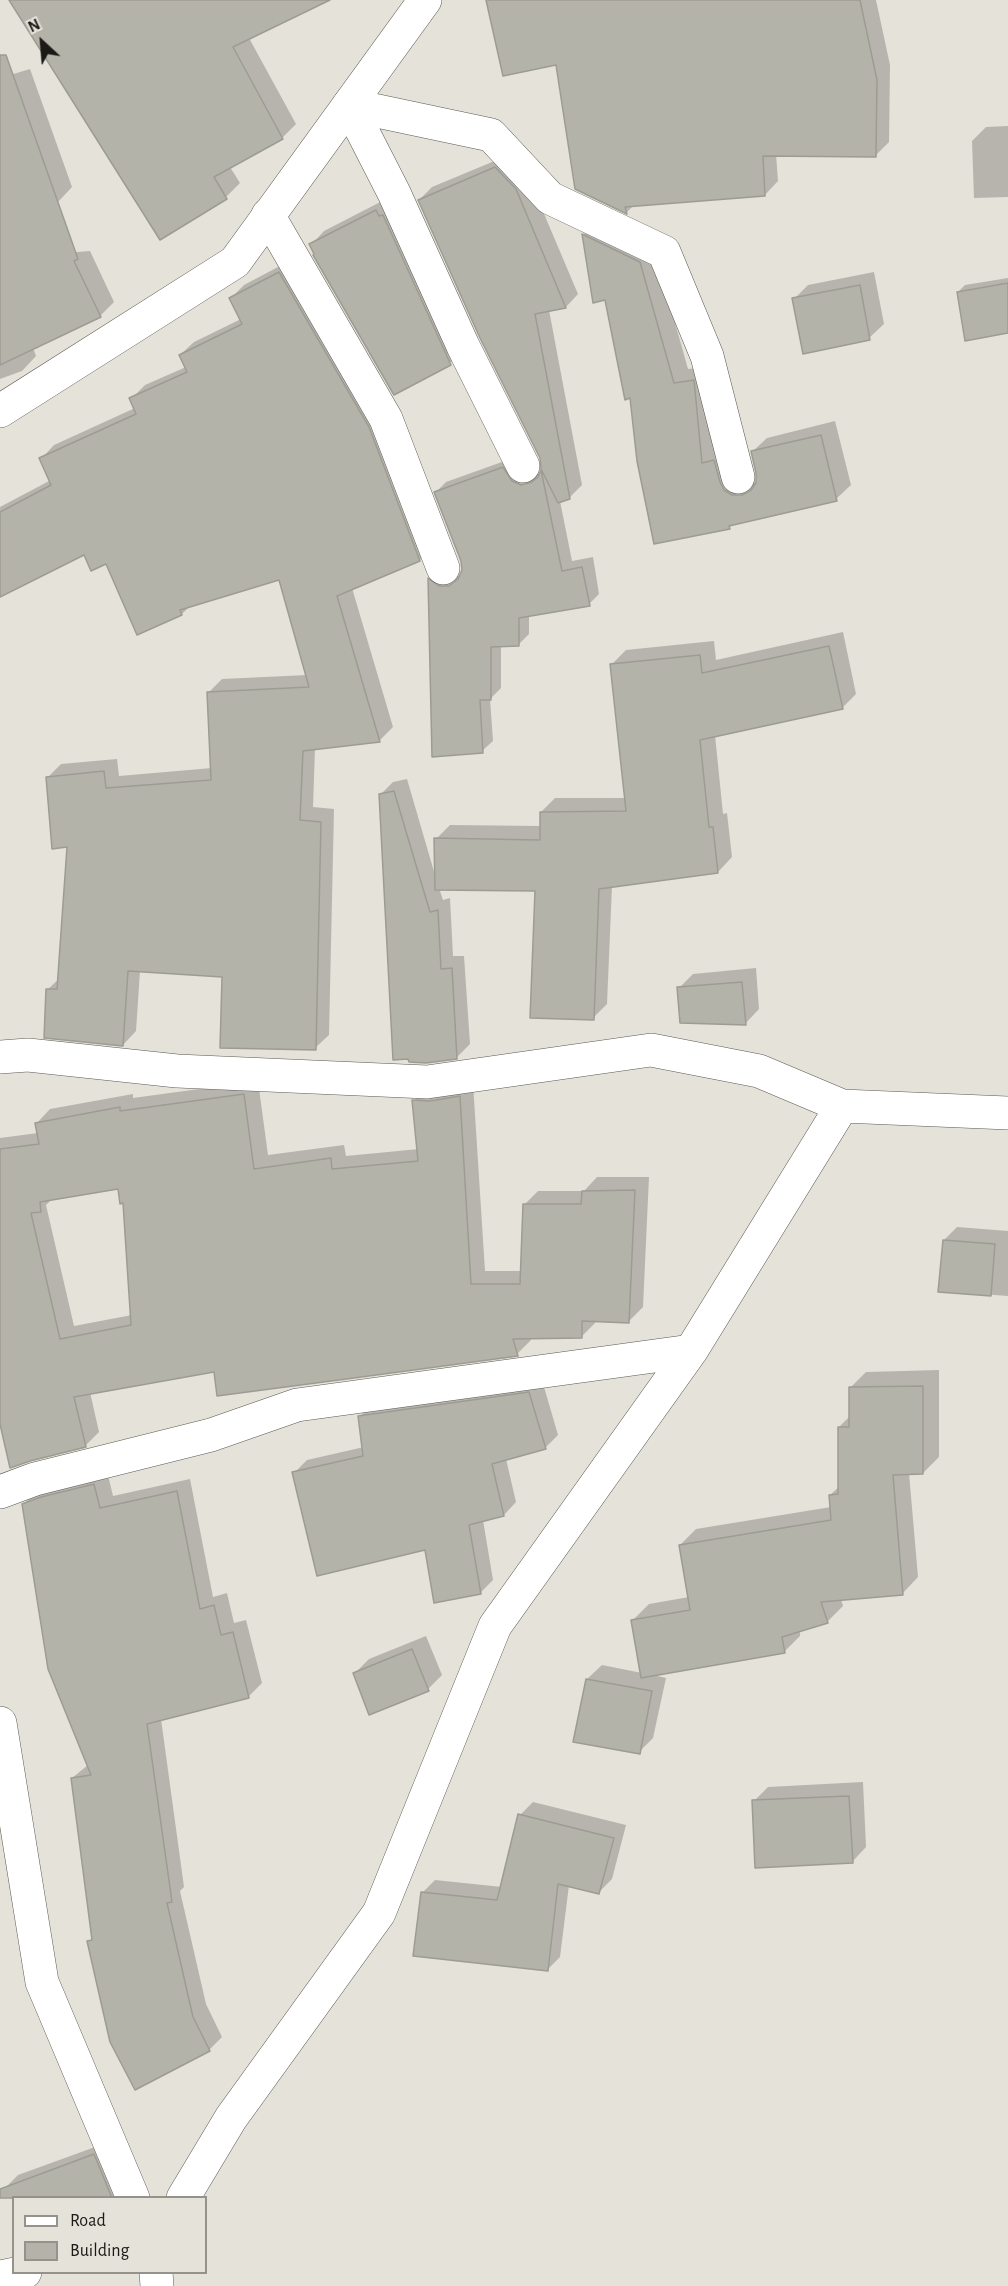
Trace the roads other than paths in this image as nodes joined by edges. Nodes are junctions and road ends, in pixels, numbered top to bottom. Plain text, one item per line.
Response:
1 (425, 0) edge
2 (349, 105) junction
3 (268, 215) junction
4 (0, 411) edge
5 (523, 466) dead end
6 (738, 477) dead end
7 (443, 568) dead end
8 (0, 1057) edge
9 (842, 1106) junction
10 (1008, 1113) edge
11 (691, 1351) junction
12 (0, 1492) edge
13 (0, 1723) edge
14 (132, 2196) edge
15 (184, 2196) edge
16 (15, 2274) edge
17 (0, 2277) edge

1 - 2 street
2 - 3 street
2 - 5 street
2 - 6 street
3 - 4 street
3 - 7 street
8 - 9 street
9 - 10 street
9 - 11 street
11 - 12 street
11 - 15 street
13 - 14 street
16 - 17 street

